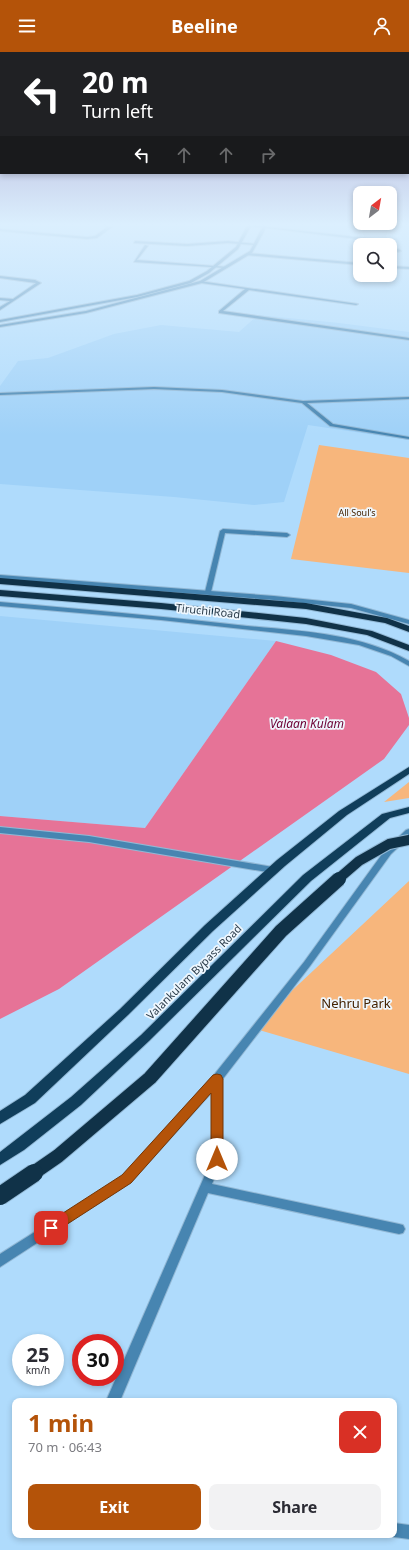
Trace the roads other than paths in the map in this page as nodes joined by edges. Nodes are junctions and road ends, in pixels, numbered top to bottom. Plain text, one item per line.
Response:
1 (20, 296) edge
2 (137, 296) edge
3 (148, 296) edge
4 (240, 296) edge
5 (298, 296) edge
6 (0, 299) edge
7 (14, 300) junction
8 (356, 304) dead end
9 (0, 309) edge
10 (0, 321) edge
11 (0, 326) edge
12 (409, 339) edge
13 (0, 394) edge
14 (409, 398) edge
15 (303, 402) junction
16 (409, 438) edge
17 (287, 535) dead end
18 (0, 577) edge
19 (0, 581) edge
20 (208, 592) junction
21 (0, 593) edge
22 (1, 606) edge
23 (409, 622) edge
24 (409, 629) edge
25 (409, 648) edge
26 (409, 664) edge
27 (409, 770) edge
28 (409, 810) edge
29 (0, 830) edge
30 (409, 832) edge
31 (409, 840) edge
32 (273, 870) junction
33 (217, 1079) junction
34 (0, 1118) edge
35 (0, 1159) edge
36 (205, 1187) junction
37 (0, 1196) edge
38 (399, 1229) dead end
39 (0, 1261) edge
40 (114, 1398) edge
41 (397, 1530) edge
42 (409, 1532) edge

1 - 7 street
2 - 10 street
3 - 11 street
4 - 12 street
5 - 8 street
6 - 7 street
7 - 9 street
13 - 15 street
14 - 15 street
15 - 16 street
17 - 20 street
18 - 20 street
19 - 24 highway, Tiruchi Road
20 - 23 street
21 - 25 highway, Tiruchi Road
22 - 26 street, Tiruchi Road
27 - 32 main road, Valankulam Bypass Road
28 - 35 main road, Valankulam Bypass Road
29 - 32 street
30 - 33 street
31 - 37 highway, bridge
32 - 34 main road, Valankulam Bypass Road
33 - 36 street
33 - 39 street
36 - 38 street
36 - 40 street
41 - 42 street

